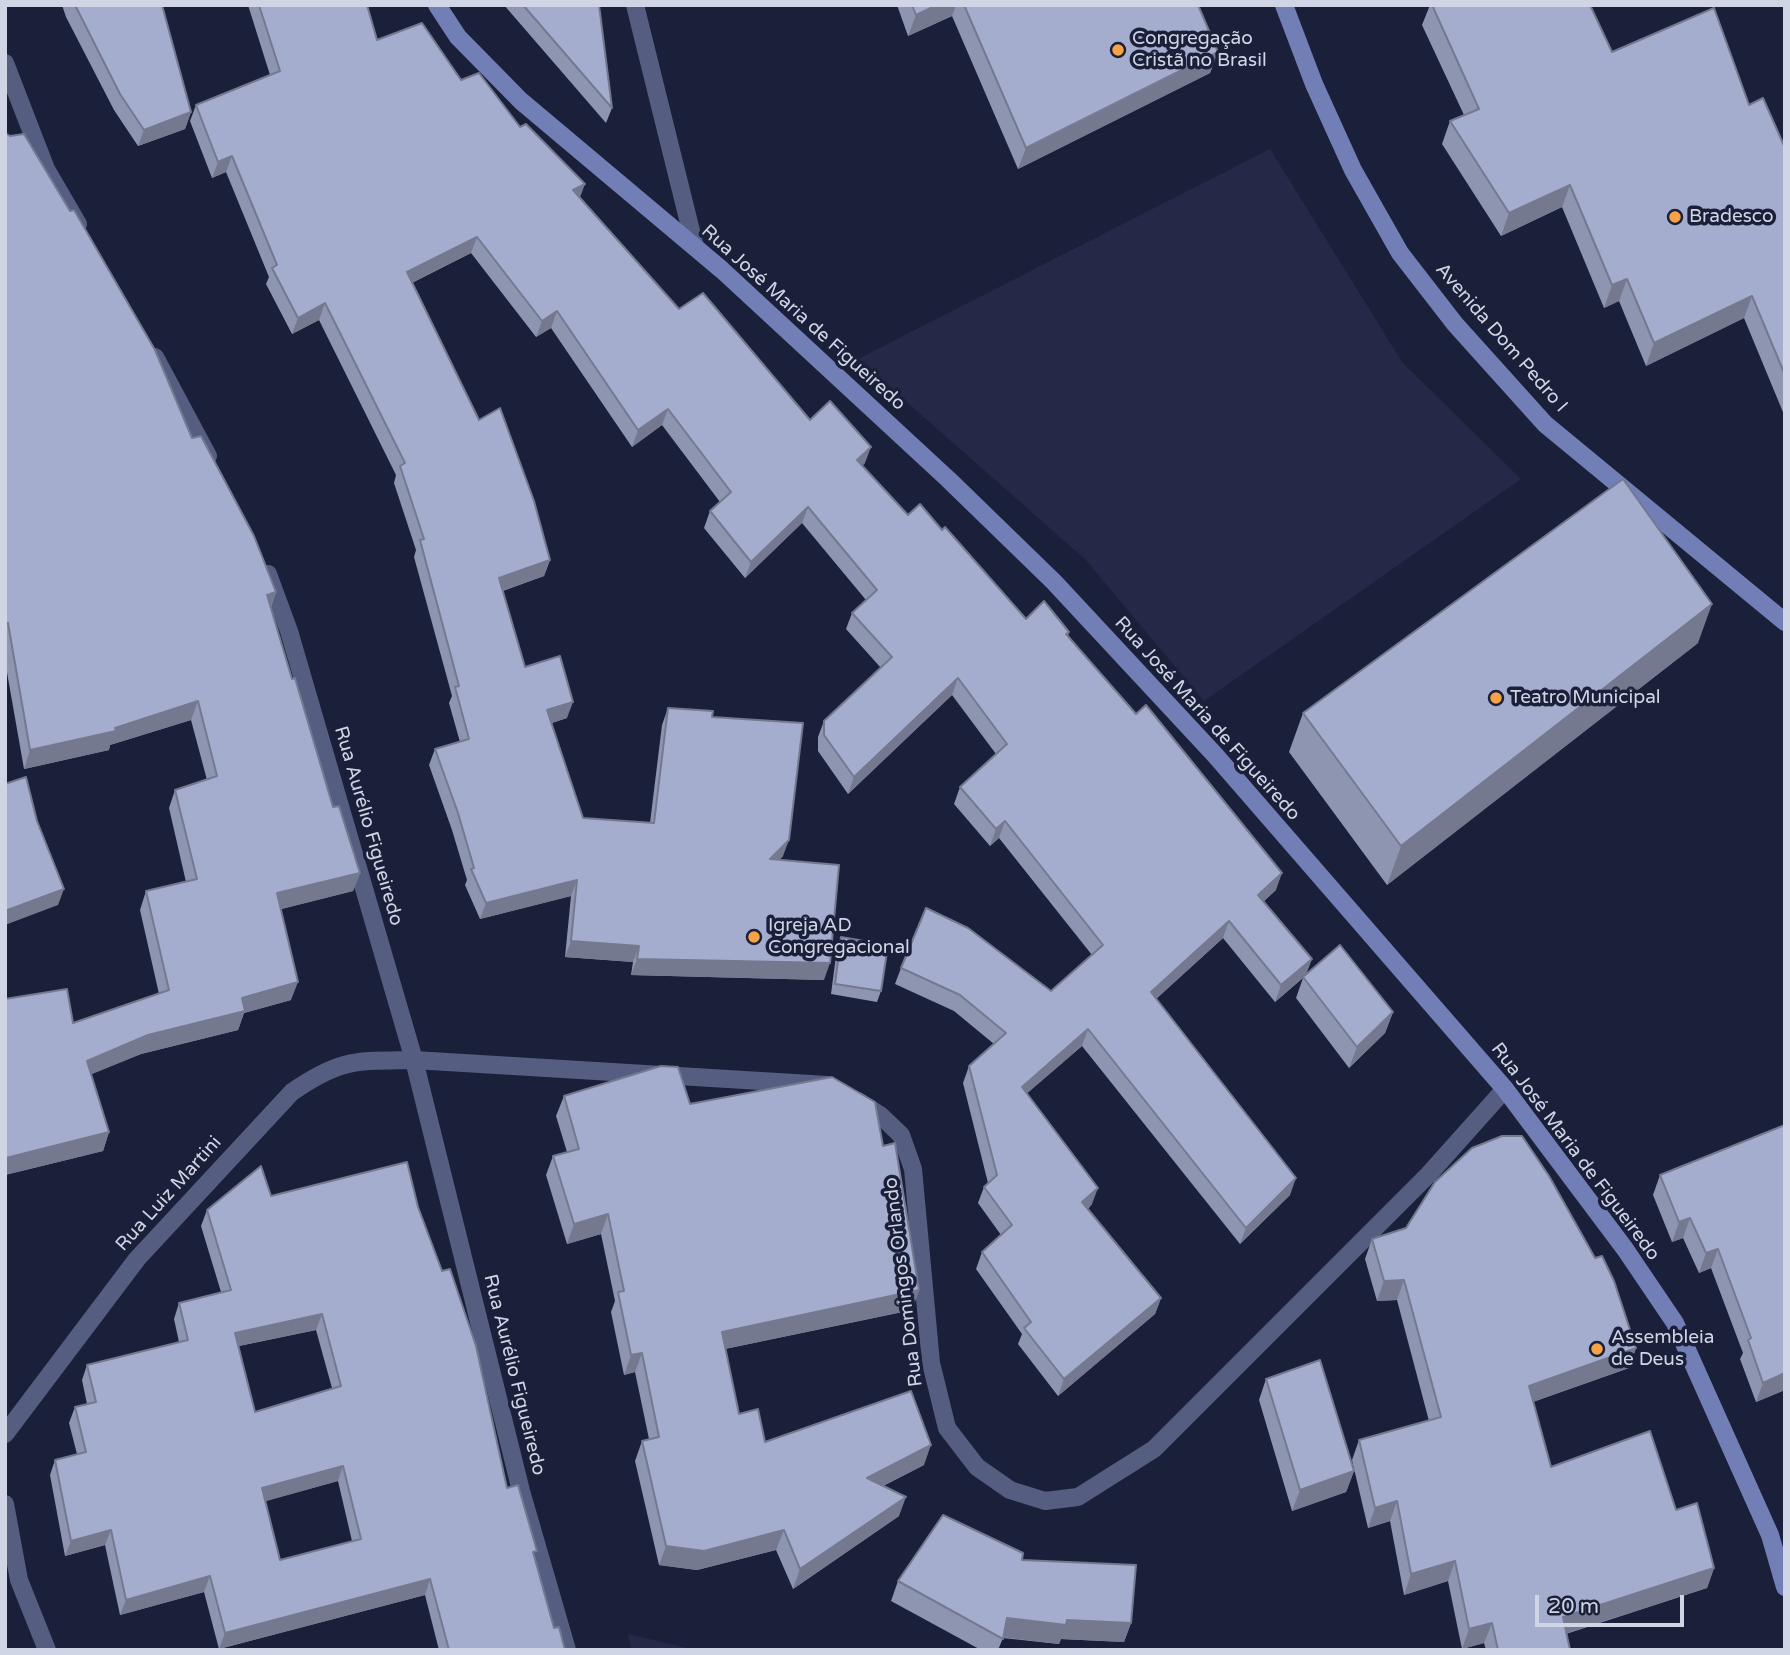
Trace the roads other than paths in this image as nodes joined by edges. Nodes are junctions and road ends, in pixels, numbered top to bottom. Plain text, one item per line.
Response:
1 (437, 5) edge
2 (635, 5) edge
3 (1284, 5) edge
4 (5, 63) edge
5 (86, 238) edge
6 (695, 247) junction
7 (146, 343) edge
8 (216, 471) edge
9 (259, 552) edge
10 (1785, 622) edge
11 (414, 1060) junction
12 (1505, 1089) junction
13 (5, 1434) edge
14 (5, 1504) edge
15 (1785, 1587) edge
16 (47, 1650) edge
17 (567, 1650) edge

1 - 6 main road, Rua José Maria de Figueiredo
2 - 6 street
3 - 10 main road, Avenida Dom Pedro I
4 - 5 street
6 - 12 main road, Rua José Maria de Figueiredo
7 - 8 street
9 - 11 street, Rua Aurélio Figueiredo
11 - 12 street, Rua Domingos Orlando
11 - 13 street, Rua Luiz Martini
11 - 17 street, Rua Aurélio Figueiredo
12 - 15 main road, Rua José Maria de Figueiredo
14 - 16 street

